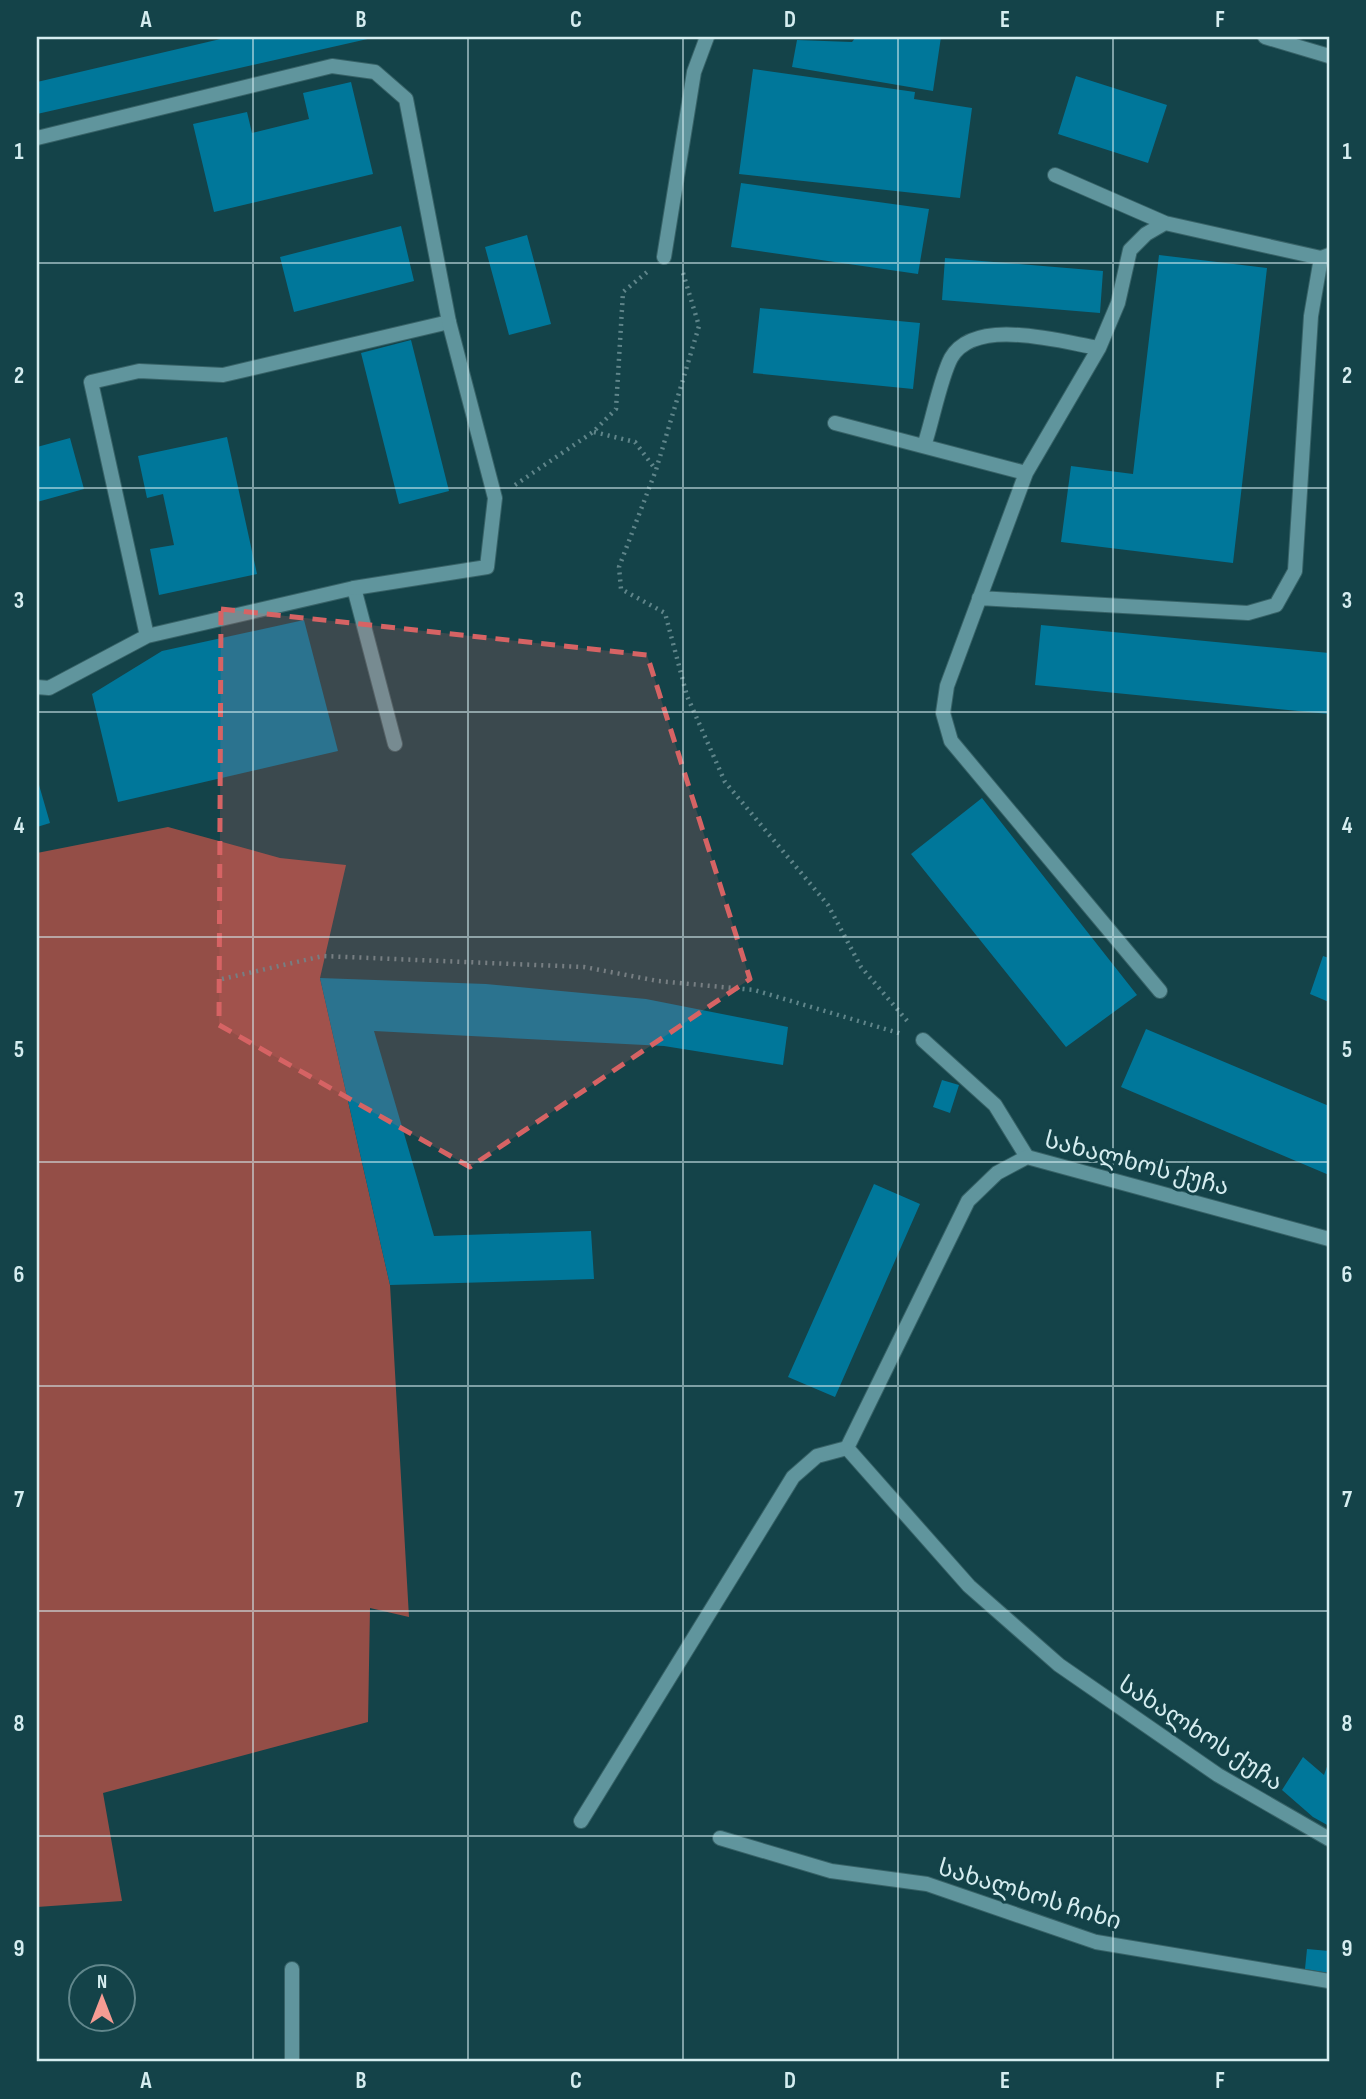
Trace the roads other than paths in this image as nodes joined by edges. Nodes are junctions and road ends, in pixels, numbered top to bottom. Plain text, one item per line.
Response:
1 (708, 37) edge
2 (1265, 37) edge
3 (1329, 56) edge
4 (37, 138) edge
5 (1055, 175) dead end
6 (1166, 223) junction
7 (664, 257) road end
8 (1325, 257) edge
9 (449, 322) junction
10 (1099, 348) junction
11 (835, 423) dead end
12 (924, 446) junction
13 (1026, 473) junction
14 (354, 588) junction
15 (979, 598) junction
16 (147, 636) junction
17 (37, 687) edge
18 (395, 744) dead end
19 (1160, 991) dead end
20 (923, 1040) road end
21 (1027, 1157) junction
22 (1329, 1239) edge
23 (847, 1448) junction
24 (581, 1821) dead end
25 (720, 1838) dead end
26 (1329, 1839) edge
27 (292, 1969) dead end
28 (1329, 1981) edge
29 (292, 2062) edge

1 - 7 street
2 - 3 street
4 - 9 street
5 - 6 street
6 - 8 street
6 - 10 street
8 - 15 street
9 - 14 street
9 - 16 street
10 - 12 street
10 - 13 street
11 - 12 street
12 - 13 street
13 - 15 street
14 - 16 street
14 - 18 street
15 - 19 street
16 - 17 street
20 - 21 street
21 - 22 street, სახალხოს ქუჩა
21 - 23 street, სახალხოს ქუჩა
23 - 24 street
23 - 26 street, სახალხოს ქუჩა
25 - 28 street, სახალხოს ჩიხი
27 - 29 street

